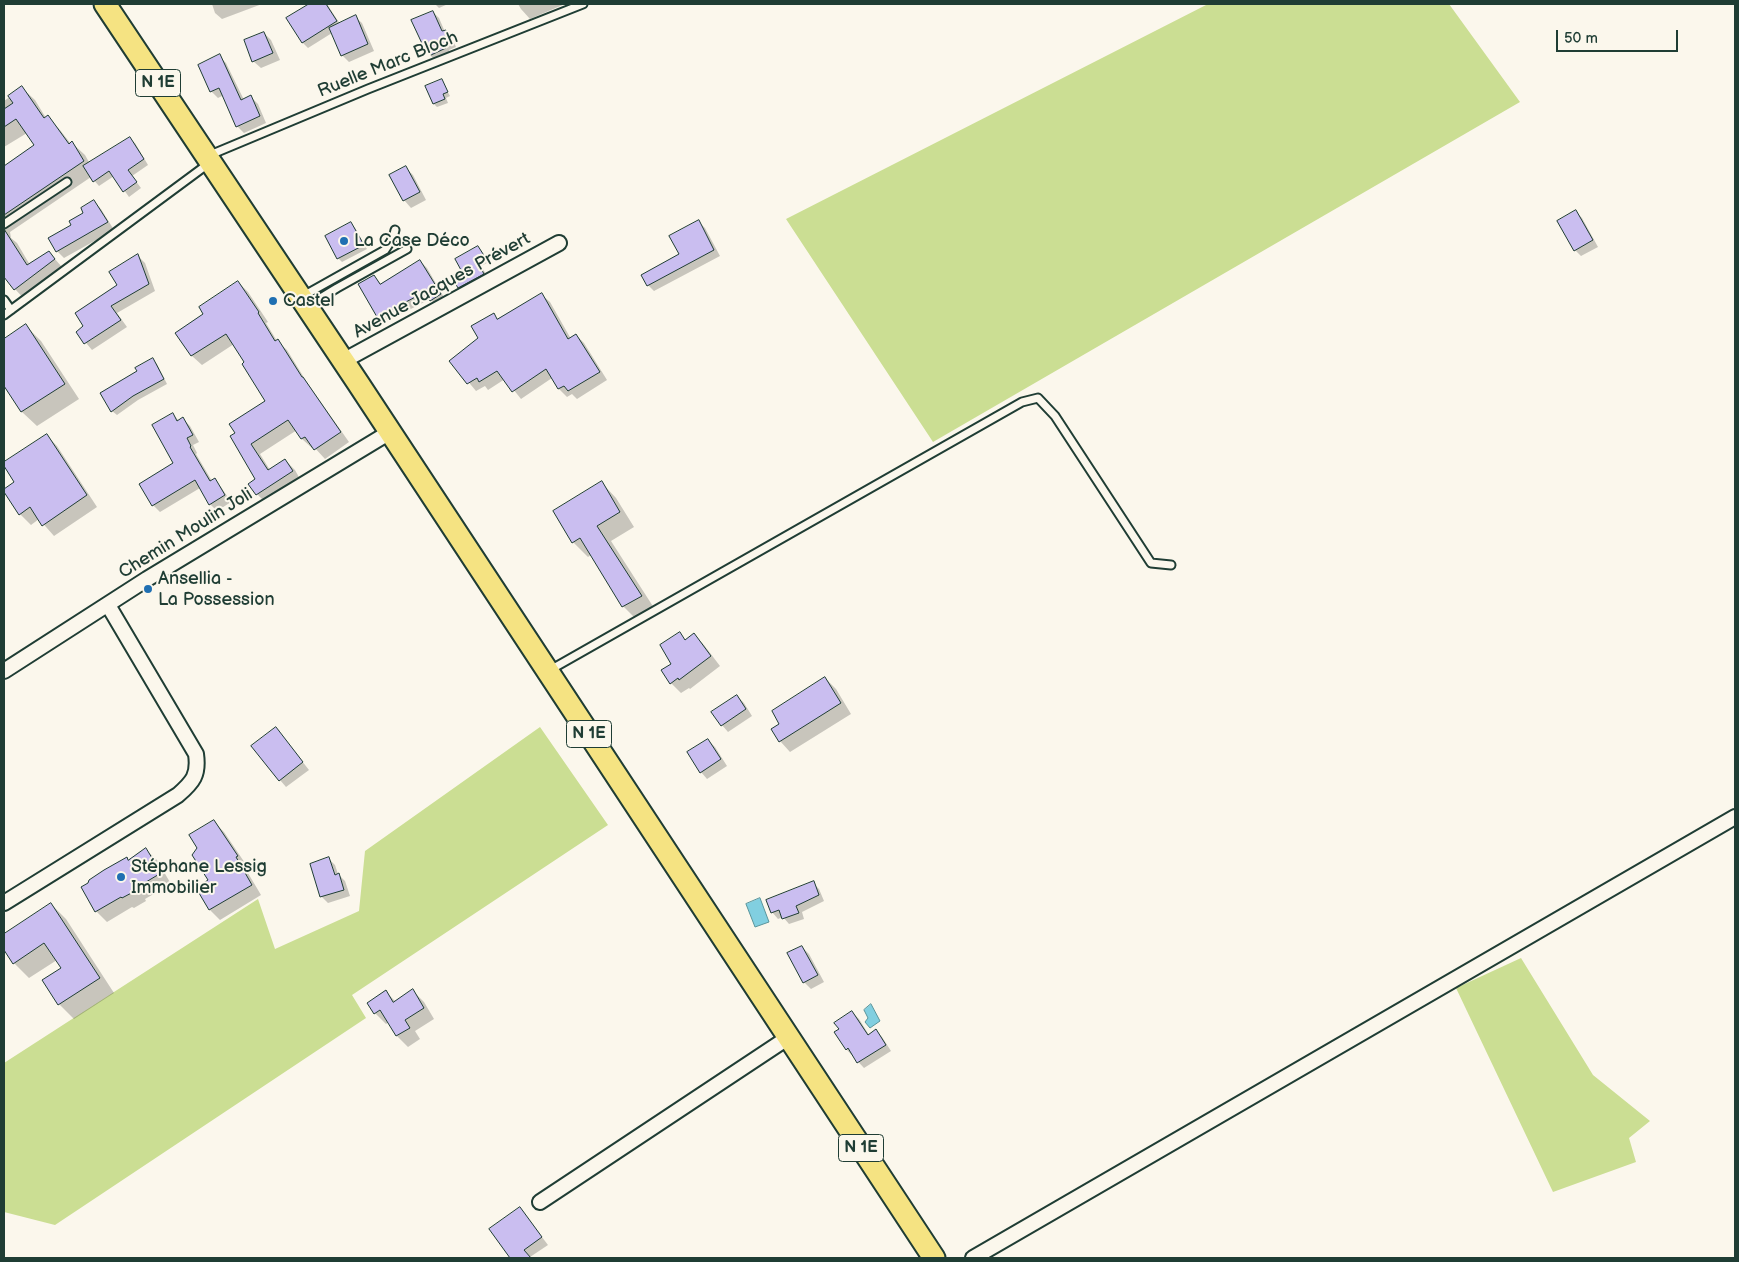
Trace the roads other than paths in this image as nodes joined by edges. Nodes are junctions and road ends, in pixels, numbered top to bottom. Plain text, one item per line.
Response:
1 (105, 4) edge
2 (583, 4) edge
3 (208, 160) junction
4 (68, 182) dead end
5 (4, 224) edge
6 (395, 230) dead end
7 (558, 243) dead end
8 (407, 249) dead end
9 (4, 300) edge
10 (304, 302) junction
11 (11, 310) junction
12 (4, 315) edge
13 (343, 361) junction
14 (390, 432) junction
15 (1171, 565) dead end
16 (108, 605) junction
17 (4, 671) edge
18 (548, 672) junction
19 (1735, 817) edge
20 (4, 903) edge
21 (789, 1037) junction
22 (540, 1202) dead end
23 (934, 1258) edge
24 (974, 1258) edge

1 - 3 main road, N 1E
2 - 3 lane, Ruelle Marc Bloch
3 - 10 main road, N 1E
3 - 11 lane, Ruelle Marc Bloch
4 - 5 lane
6 - 10 lane
7 - 13 street, Avenue Jacques Prévert
8 - 10 lane
9 - 11 lane
10 - 13 main road, N 1E
11 - 12 lane, Ruelle Marc Bloch
13 - 14 main road, N 1E
14 - 16 street, Chemin Moulin Joli
14 - 18 main road, N 1E
15 - 18 lane
16 - 17 street, Chemin Moulin Joli
16 - 20 street
18 - 21 main road, N 1E
19 - 24 street
21 - 22 street
21 - 23 main road, N 1E

